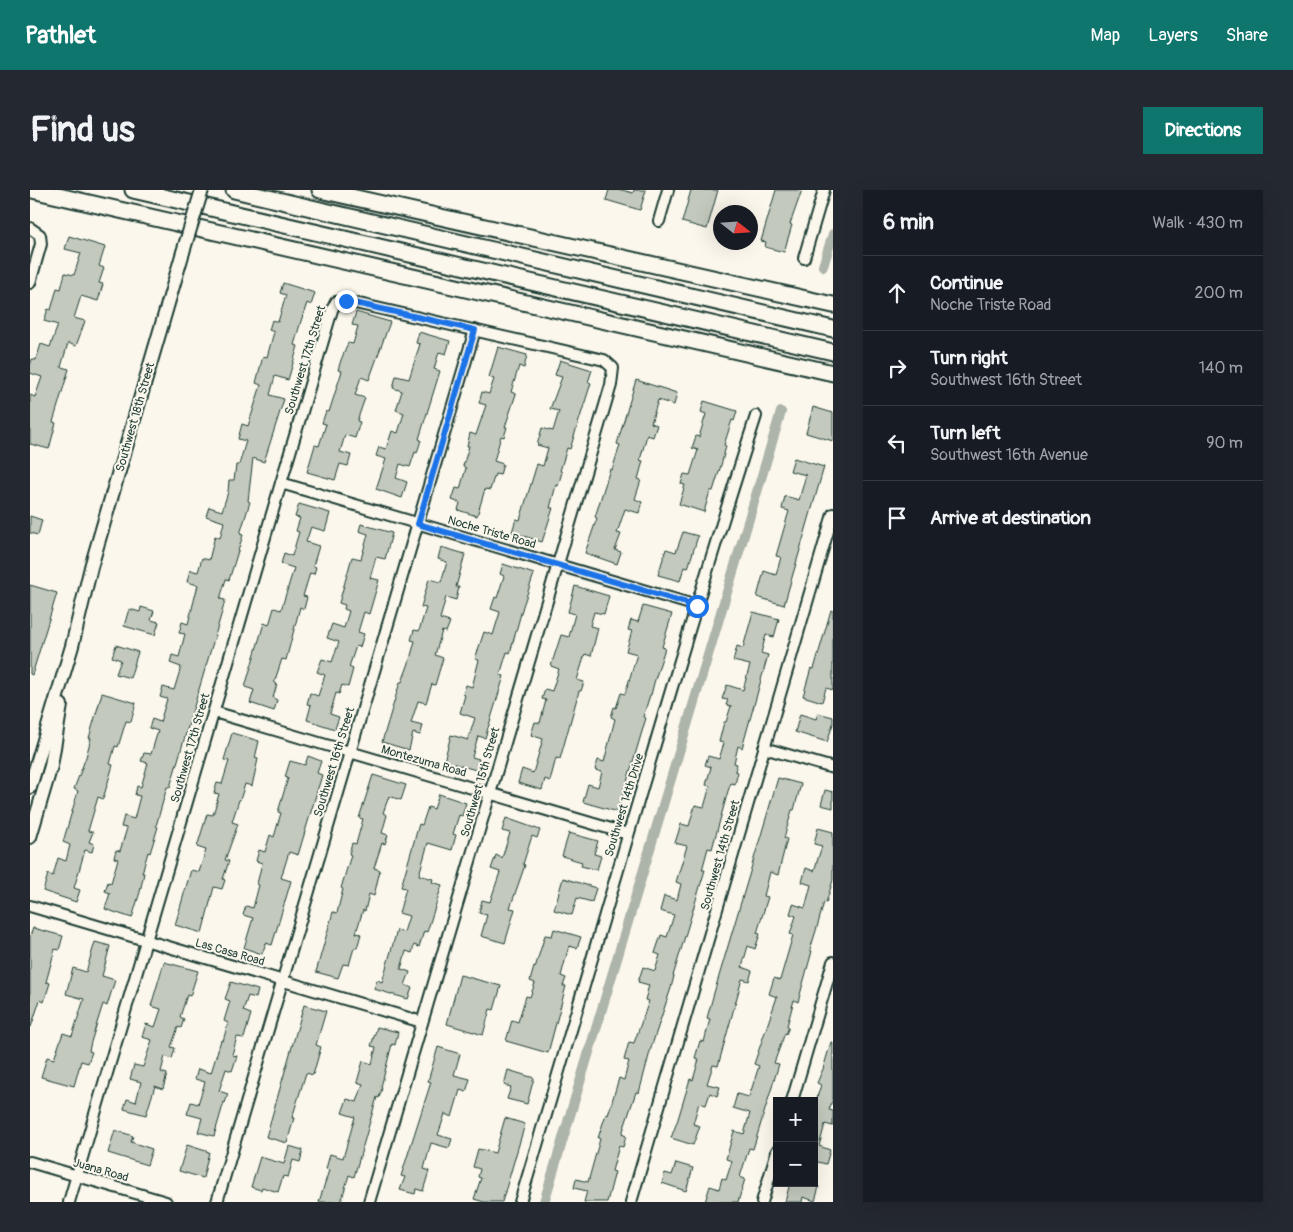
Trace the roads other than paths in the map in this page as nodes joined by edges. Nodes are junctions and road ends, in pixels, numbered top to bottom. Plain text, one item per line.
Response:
1 (32, 190) edge
2 (133, 190) edge
3 (202, 190) edge
4 (234, 190) edge
5 (320, 190) edge
6 (668, 190) edge
7 (824, 190) edge
8 (659, 221) dead end
9 (30, 228) edge
10 (804, 258) dead end
11 (30, 283) edge
12 (833, 305) edge
13 (833, 329) edge
14 (475, 330) junction
15 (833, 352) edge
16 (833, 372) edge
17 (756, 416) dead end
18 (281, 483) junction
19 (833, 514) edge
20 (418, 524) junction
21 (557, 564) junction
22 (697, 606) junction
23 (72, 646) junction
24 (214, 712) junction
25 (764, 748) junction
26 (350, 752) junction
27 (833, 768) edge
28 (30, 787) edge
29 (490, 793) junction
30 (628, 834) junction
31 (30, 837) edge
32 (30, 906) edge
33 (146, 941) junction
34 (833, 962) edge
35 (282, 981) junction
36 (422, 1022) junction
37 (793, 1097) edge
38 (30, 1162) edge
39 (773, 1165) edge
40 (77, 1176) junction
41 (69, 1202) edge
42 (166, 1202) edge
43 (217, 1202) edge
44 (369, 1202) edge
45 (520, 1202) edge
46 (631, 1202) edge
47 (762, 1202) edge

1 - 16 highway
2 - 15 highway
3 - 23 main road, Southwest 18th Street, bridge
4 - 13 highway
5 - 12 highway
6 - 8 street
7 - 10 street
9 - 11 street
14 - 18 street, Southwest 17th Street
14 - 20 street, Southwest 16th Street
14 - 21 street, Southwest 15th Street
17 - 22 street, Southwest 14th Drive
18 - 20 street, Noche Triste Road
18 - 24 street, Southwest 17th Street
19 - 25 street, Southwest 14th Street
20 - 21 street, Noche Triste Road
20 - 26 street, Southwest 16th Street
21 - 22 street, Noche Triste Road
21 - 29 street, Southwest 15th Street
22 - 30 street, Southwest 14th Drive
23 - 28 main road, Southwest 18th Street
23 - 31 main road, Southwest 18th Street
24 - 26 street, Montezuma Road
24 - 33 street, Southwest 17th Street
25 - 27 street
25 - 46 street, Southwest 14th Street
26 - 29 street, Montezuma Road
26 - 35 street, Southwest 16th Street
29 - 30 street, Montezuma Road
29 - 36 street, Southwest 15th Street
30 - 45 street, Southwest 14th Drive
32 - 33 street, Las Casa Road
33 - 35 street, Las Casa Road
33 - 40 street, Southwest 17th Street
34 - 37 street
35 - 36 street, Las Casa Road
35 - 43 street, Southwest 16th Street
36 - 44 street, Southwest 15th Street
38 - 40 street, Juana Road
39 - 47 street
40 - 41 street, Southwest 17th Street
40 - 42 street, Juana Road

